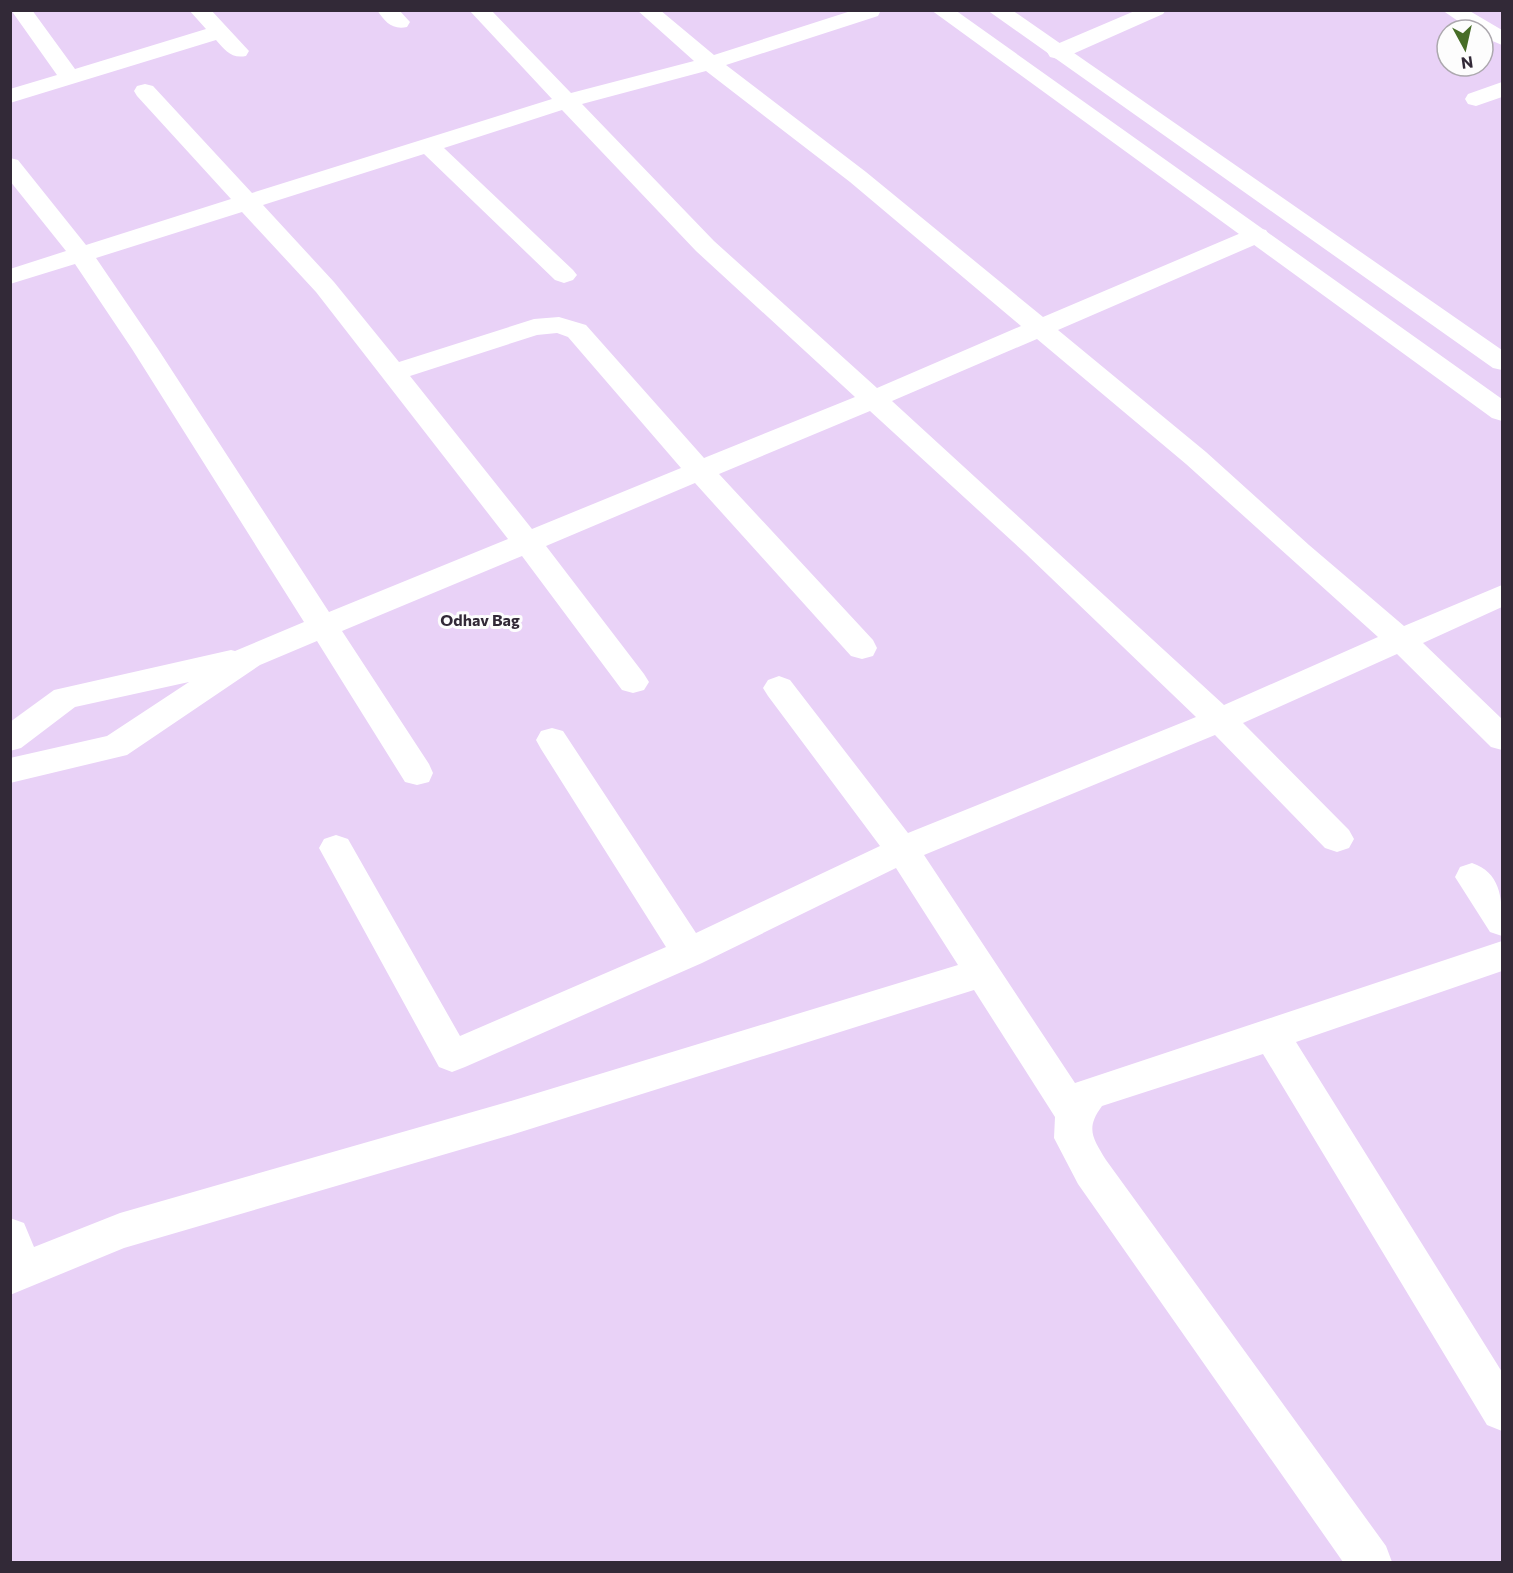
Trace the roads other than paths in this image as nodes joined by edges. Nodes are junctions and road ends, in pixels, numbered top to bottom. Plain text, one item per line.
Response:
1 (21, 10) edge
2 (479, 10) edge
3 (647, 10) edge
4 (941, 10) edge
5 (997, 10) edge
6 (1156, 10) edge
7 (1452, 10) edge
8 (202, 11) edge
9 (871, 12) dead end
10 (220, 32) junction
11 (1503, 39) edge
12 (238, 51) dead end
13 (1058, 52) junction
14 (710, 63) junction
15 (70, 77) junction
16 (1503, 88) edge
17 (145, 91) dead end
18 (10, 96) edge
19 (1476, 99) dead end
20 (565, 102) junction
21 (430, 147) junction
22 (10, 165) edge
23 (248, 201) junction
24 (1257, 235) junction
25 (80, 254) junction
26 (564, 275) dead end
27 (10, 277) edge
28 (1037, 328) junction
29 (1503, 362) edge
30 (393, 373) junction
31 (874, 399) junction
32 (1503, 412) edge
33 (699, 470) junction
34 (526, 541) junction
35 (1503, 595) edge
36 (322, 627) junction
37 (1401, 640) junction
38 (862, 648) dead end
39 (249, 657) junction
40 (633, 682) dead end
41 (779, 688) dead end
42 (1220, 720) junction
43 (1503, 738) edge
44 (10, 740) edge
45 (552, 740) dead end
46 (10, 771) edge
47 (417, 773) dead end
48 (1338, 839) dead end
49 (336, 848) dead end
50 (902, 850) junction
51 (1472, 877) dead end
52 (1503, 922) edge
53 (689, 952) junction
54 (1503, 956) edge
55 (982, 973) junction
56 (1272, 1035) junction
57 (1074, 1114) junction
58 (14, 1261) edge
59 (1503, 1410) edge
60 (1370, 1563) edge

1 - 15 street
2 - 20 street
3 - 14 street
4 - 24 street
5 - 13 street
6 - 13 street
7 - 11 street
8 - 10 street
9 - 14 street
10 - 12 street
10 - 15 street
13 - 29 street
14 - 20 street
14 - 28 street
15 - 18 street
16 - 19 street
17 - 23 street
20 - 21 street
20 - 31 street
21 - 23 street
21 - 26 street
22 - 25 street
23 - 25 street
23 - 30 street
24 - 28 street
24 - 32 street
25 - 27 street
25 - 36 street
28 - 31 street
28 - 37 street
30 - 33 street
30 - 34 street
31 - 33 street
31 - 42 street
33 - 34 street
33 - 38 street
34 - 36 street
34 - 40 street
35 - 37 street
36 - 39 street
36 - 47 street
37 - 42 street
37 - 43 street
39 - 44 street
39 - 46 street
41 - 50 street
42 - 48 street
42 - 50 street
45 - 53 street
49 - 53 street
50 - 53 street
50 - 55 street
51 - 52 street
54 - 56 street
55 - 57 street
55 - 58 street
56 - 57 street
56 - 59 street
57 - 60 street

